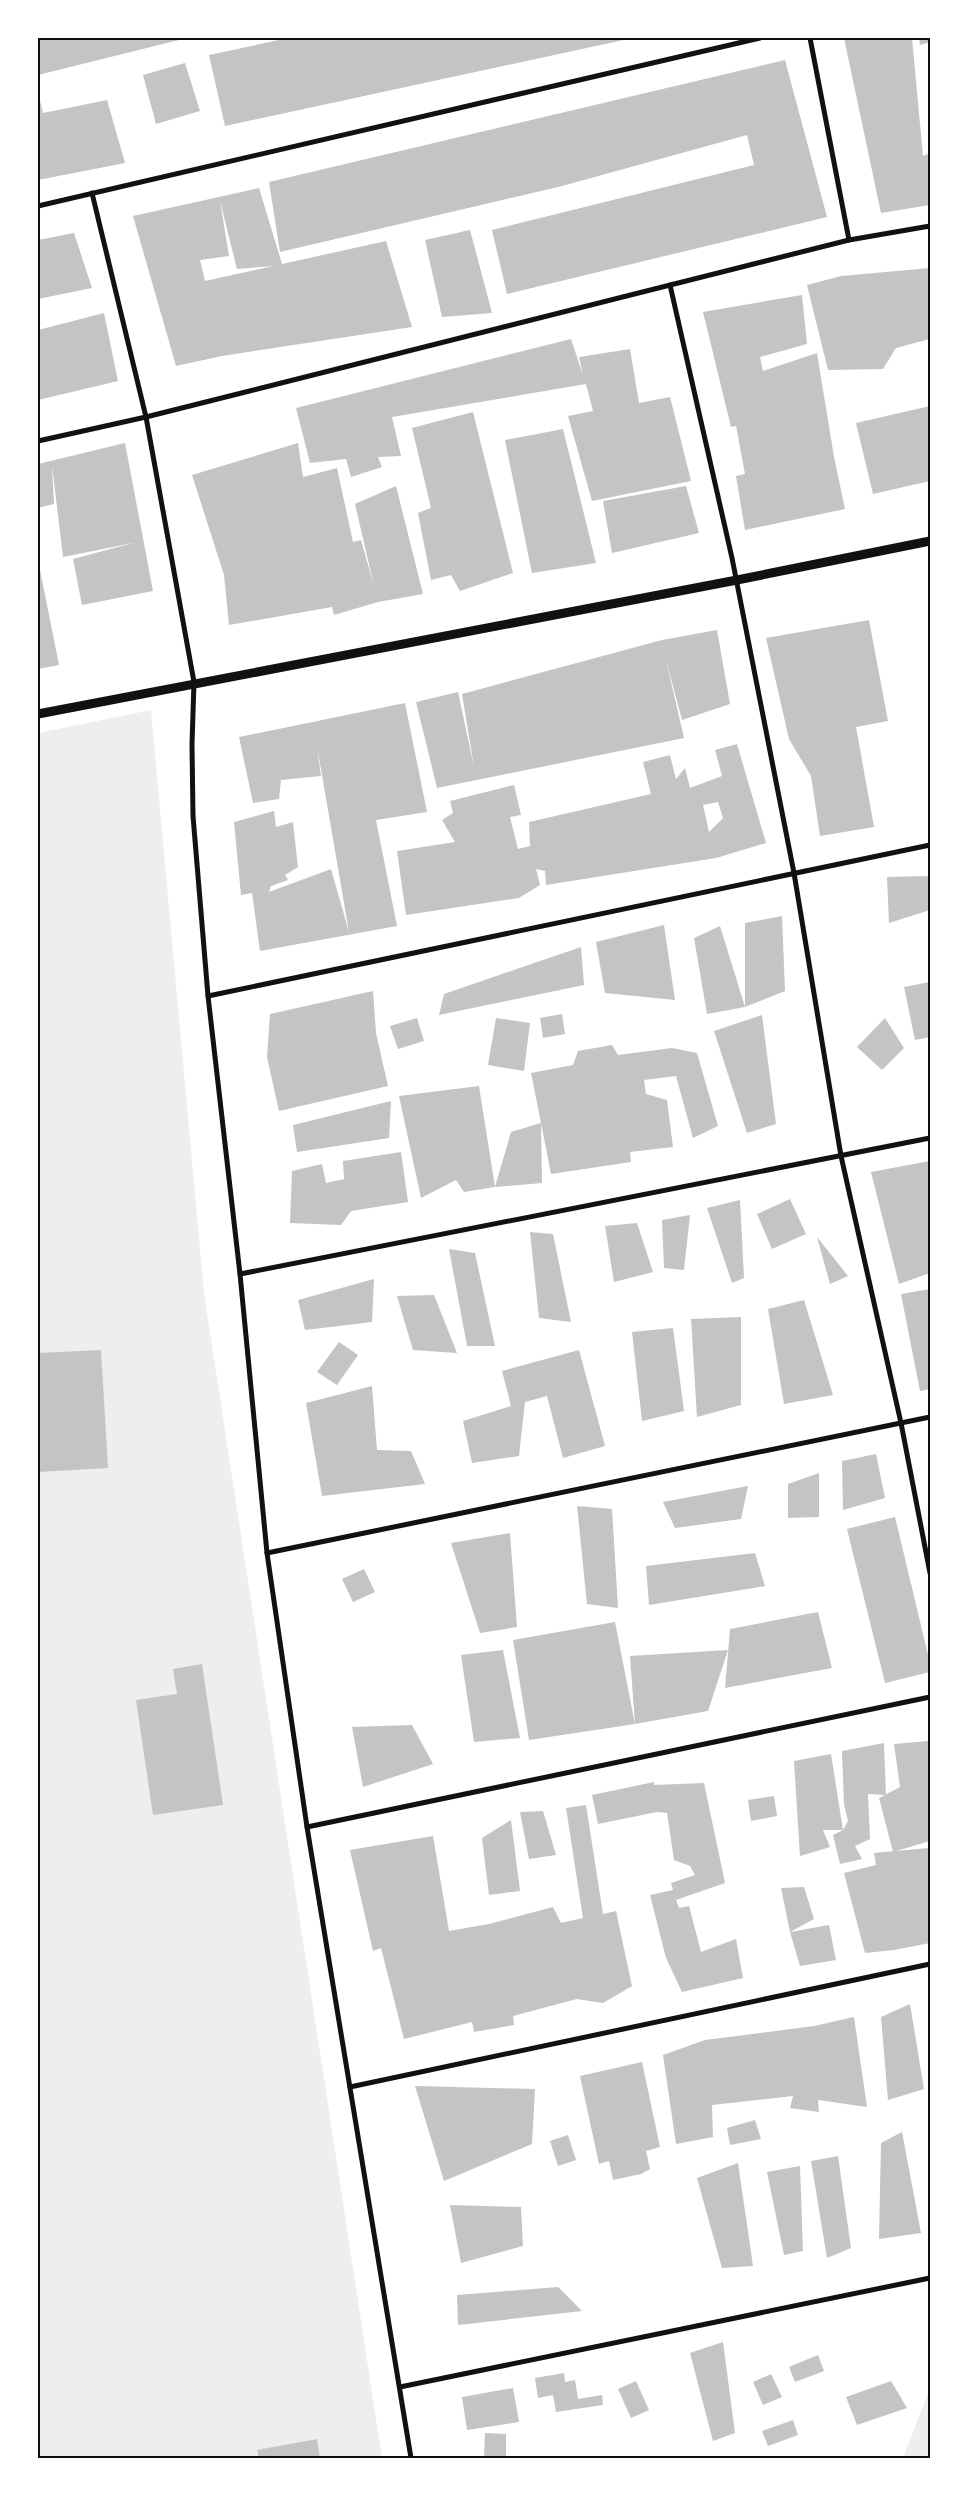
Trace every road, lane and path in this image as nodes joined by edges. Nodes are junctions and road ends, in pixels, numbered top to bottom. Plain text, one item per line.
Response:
1 (760, 38) edge
2 (810, 38) edge
3 (92, 193) junction
4 (38, 206) edge
5 (930, 226) edge
6 (849, 240) junction
7 (670, 285) junction
8 (146, 417) junction
9 (38, 441) edge
10 (930, 541) edge
11 (737, 580) junction
12 (194, 682) junction
13 (38, 714) edge
14 (930, 845) edge
15 (794, 873) junction
16 (208, 996) junction
17 (930, 1138) edge
18 (841, 1156) junction
19 (240, 1274) junction
20 (930, 1417) edge
21 (901, 1423) junction
22 (267, 1553) junction
23 (930, 1573) edge
24 (930, 1697) edge
25 (307, 1826) junction
26 (930, 1964) edge
27 (350, 2087) junction
28 (930, 2278) edge
29 (400, 2387) junction
30 (411, 2458) edge

1 - 3 street
2 - 6 street
3 - 4 street
3 - 8 street
5 - 6 street
6 - 7 street
7 - 8 street
7 - 11 street
8 - 9 street
8 - 12 street
10 - 11 street
11 - 12 street
11 - 15 street
12 - 13 street
12 - 16 street
14 - 15 street
15 - 16 street
15 - 18 street
16 - 19 street
17 - 18 street
18 - 19 street
18 - 21 street
19 - 22 street
20 - 21 street
21 - 22 street
21 - 23 street
22 - 25 street
24 - 25 street
25 - 27 street
26 - 27 street
27 - 29 street
28 - 29 street
29 - 30 street

